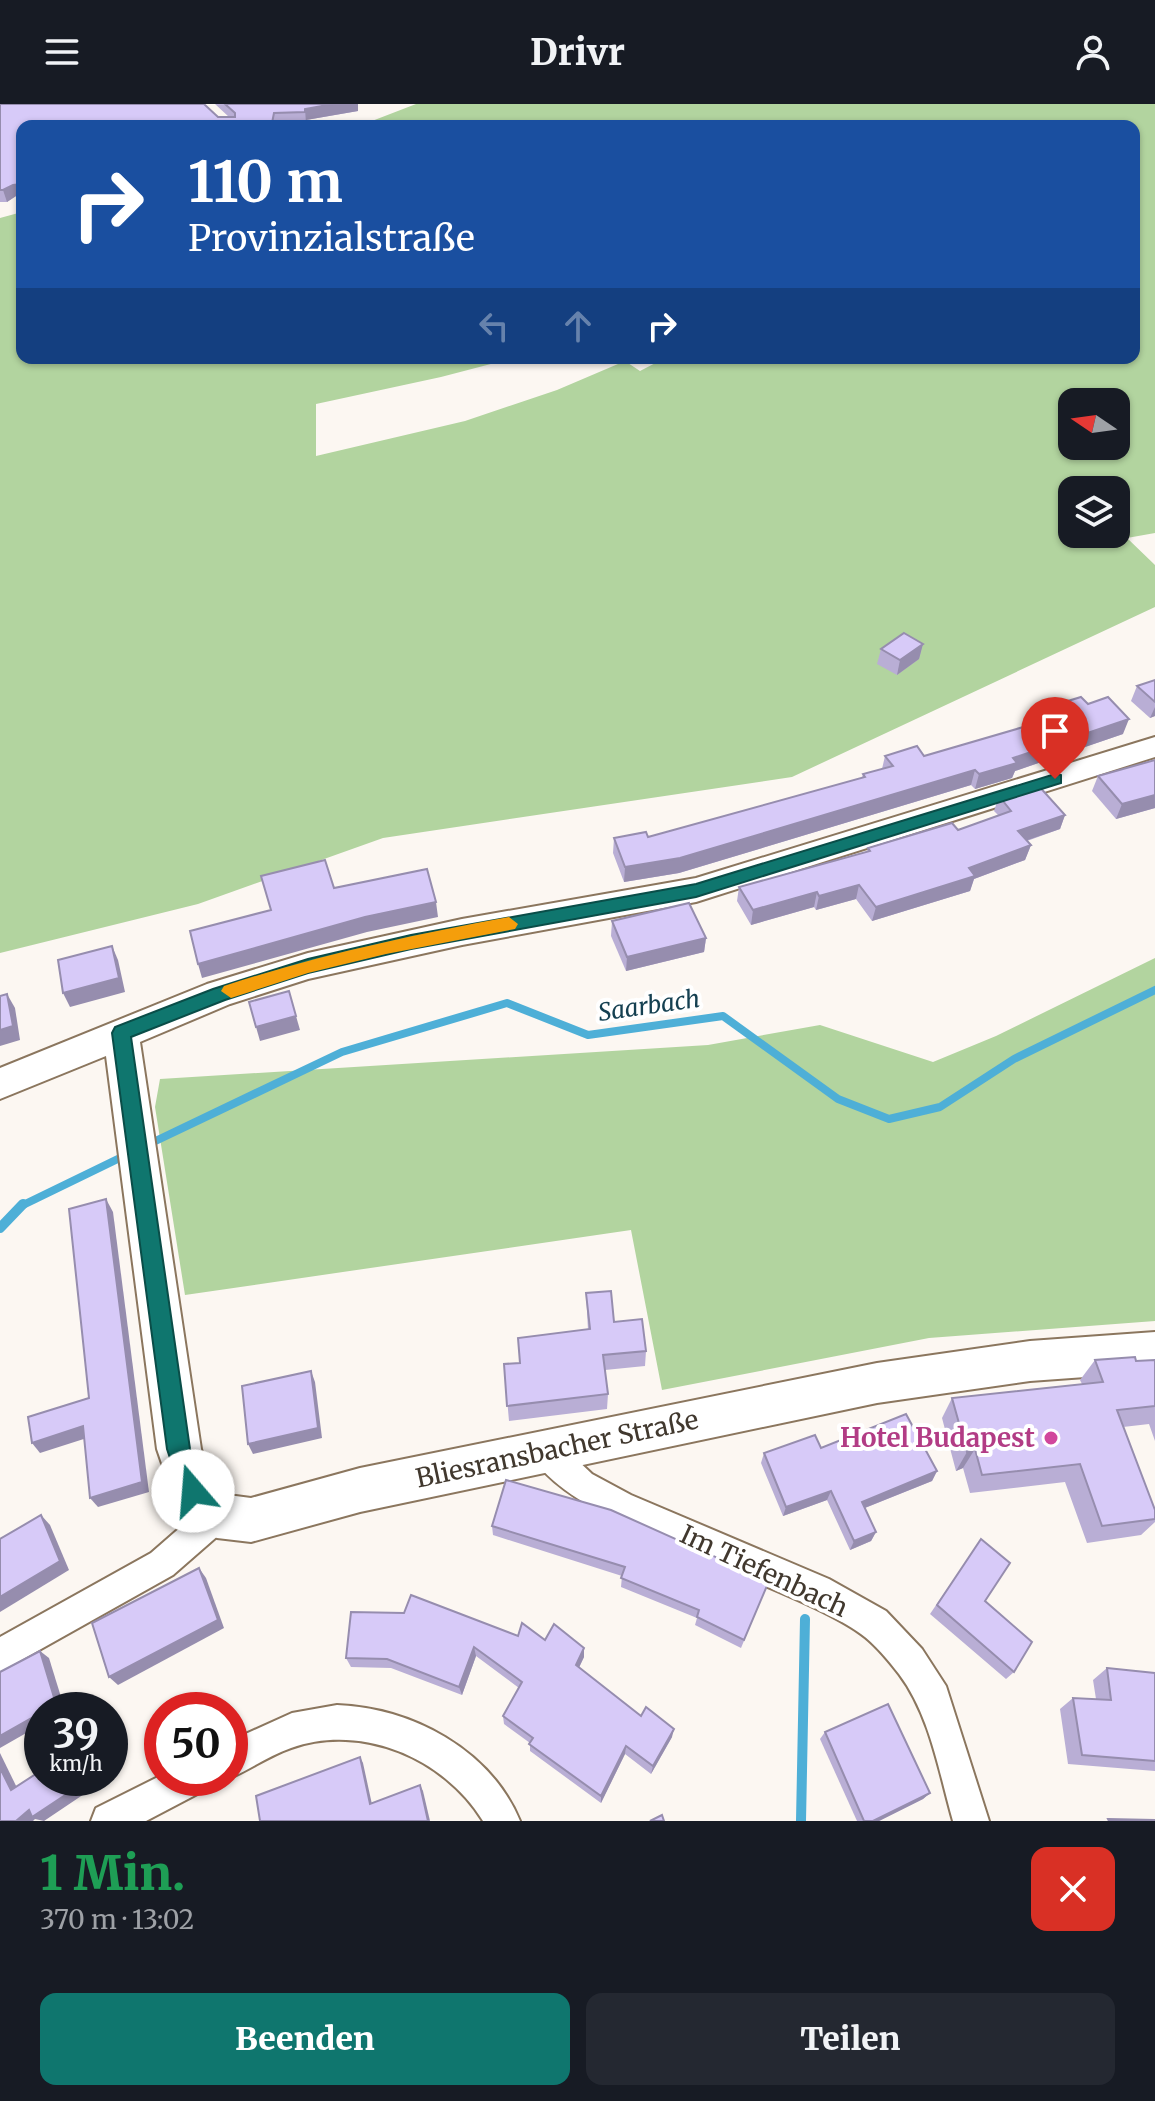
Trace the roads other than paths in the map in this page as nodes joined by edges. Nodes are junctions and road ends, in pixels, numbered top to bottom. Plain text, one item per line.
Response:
1 (1155, 747) edge
2 (121, 1033) junction
3 (0, 1084) edge
4 (1155, 1352) edge
5 (545, 1451) junction
6 (217, 1516) junction
7 (0, 1655) edge
8 (248, 1751) edge
9 (158, 1796) edge
10 (109, 1821) edge
11 (502, 1821) edge
12 (971, 1821) edge

1 - 2 main road
2 - 3 main road
2 - 6 main road
4 - 5 main road, Bliesransbacher Straße
5 - 6 main road, Bliesransbacher Straße
5 - 12 street, Im Tiefenbach
6 - 7 street
8 - 11 street
9 - 10 street

